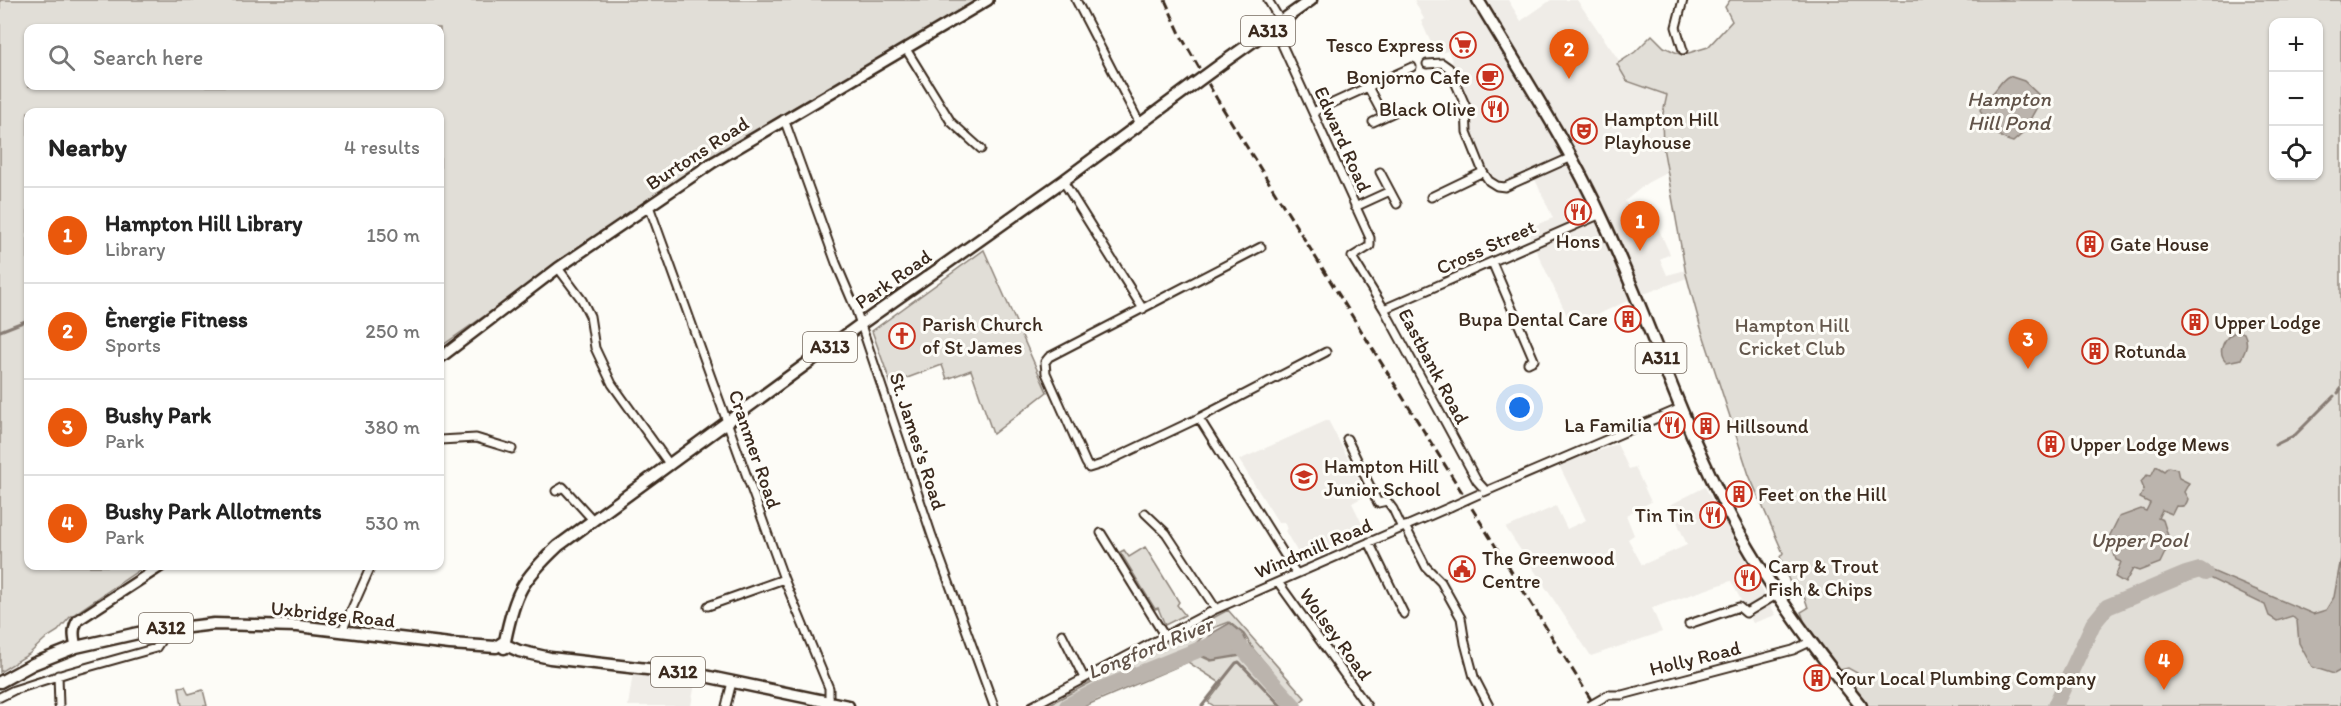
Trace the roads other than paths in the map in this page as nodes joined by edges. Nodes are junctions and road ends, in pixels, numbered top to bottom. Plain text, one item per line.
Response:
1 (988, 0) edge
2 (1076, 0) edge
3 (1268, 0) edge
4 (1311, 0) edge
5 (1478, 0) edge
6 (1683, 0) edge
7 (1277, 24) junction
8 (906, 49) junction
9 (1683, 50) dead end
10 (1427, 64) dead end
11 (1413, 67) dead end
12 (1368, 87) junction
13 (1401, 109) dead end
14 (1313, 112) junction
15 (1384, 117) junction
16 (784, 119) junction
17 (1373, 122) dead end
18 (1140, 124) junction
19 (981, 149) dead end
20 (1572, 157) junction
21 (1380, 172) dead end
22 (1484, 172) junction
23 (1064, 181) junction
24 (1390, 191) junction
25 (1431, 197) dead end
26 (1397, 204) dead end
27 (649, 206) junction
28 (1355, 207) junction
29 (1600, 214) junction
30 (1261, 247) dead end
31 (1352, 257) joint
32 (1492, 262) junction
33 (558, 268) junction
34 (1143, 309) junction
35 (1384, 309) junction
36 (861, 324) junction
37 (1326, 352) dead end
38 (444, 355) edge
39 (1528, 363) dead end
40 (1681, 408) junction
41 (1199, 418) junction
42 (727, 423) junction
43 (1347, 439) dead end
44 (444, 440) edge
45 (512, 449) dead end
46 (670, 465) junction
47 (556, 491) dead end
48 (1483, 492) junction
49 (1145, 513) dead end
50 (593, 520) junction
51 (1403, 527) junction
52 (1101, 533) dead end
53 (1370, 542) junction
54 (155, 570) edge
55 (369, 570) edge
56 (1296, 573) junction
57 (784, 579) junction
58 (1278, 582) junction
59 (1778, 594) junction
60 (708, 606) dead end
61 (1216, 609) junction
62 (1404, 615) dead end
63 (1689, 624) dead end
64 (160, 629) junction
65 (342, 631) junction
66 (1062, 634) dead end
67 (1164, 635) junction
68 (1810, 642) junction
69 (505, 644) junction
70 (76, 647) junction
71 (58, 675) junction
72 (1084, 678) junction
73 (0, 682) edge
74 (732, 682) junction
75 (0, 697) edge
76 (829, 702) junction
77 (59, 706) edge
78 (726, 706) edge
79 (848, 706) edge
80 (994, 706) edge
81 (1032, 706) edge
82 (1367, 706) edge
83 (1489, 706) edge
84 (1589, 706) edge
85 (1861, 706) edge

1 - 8 street, Burtons Road
2 - 18 street
3 - 7 street, Edward Road
4 - 7 main road, Park Road / A313
5 - 20 main road, A311
6 - 9 street
7 - 14 street, Edward Road
7 - 18 main road, Park Road / A313, bridge
8 - 16 street, Burtons Road
8 - 19 street
10 - 22 street
11 - 12 street
12 - 14 street
12 - 15 street
13 - 15 street
14 - 28 street, Edward Road
15 - 17 street
16 - 27 street, Burtons Road
16 - 36 street, St. James's Road
18 - 23 main road, Park Road / A313
20 - 22 street
20 - 29 main road, A311
21 - 24 street
22 - 25 street
23 - 34 street
23 - 36 main road, Park Road / A313
24 - 26 street
24 - 28 street
27 - 33 street, Burtons Road
27 - 42 street, Cranmer Road
28 - 31 street, Edward Road
29 - 32 street, Cross Street
29 - 40 main road, A311
30 - 34 street
31 - 35 street, Eastbank Road
32 - 35 street, Cross Street
32 - 39 street
33 - 38 street, Burtons Road
33 - 46 street
34 - 41 street
35 - 48 street, Eastbank Road
36 - 42 main road, Park Road / A313
36 - 80 street, St. James's Road
37 - 41 street
40 - 48 street, Windmill Road
40 - 59 main road, A311
41 - 56 street
42 - 46 main road, Park Road / A313
42 - 57 street, Cranmer Road
43 - 51 street
44 - 45 street
46 - 50 main road, Park Road / A313
47 - 50 street
48 - 51 street, Windmill Road, bridge
49 - 61 street
50 - 69 main road, Park Road / A313
51 - 53 street, Windmill Road
51 - 83 street
52 - 67 street
53 - 56 street, Windmill Road
53 - 62 street
54 - 70 street
55 - 65 street
56 - 58 street, Windmill Road
57 - 60 street
57 - 76 street, Cranmer Road
58 - 61 street, Windmill Road
58 - 82 street, Wolsey Road
59 - 63 street
59 - 68 main road, A311
61 - 67 street, Windmill Road
64 - 65 main road, Uxbridge Road / A312
64 - 70 main road, Uxbridge Road / A312
64 - 71 street
65 - 69 main road, Uxbridge Road / A312
66 - 72 street
67 - 72 street, Windmill Road
68 - 84 street, Holly Road, bridge
68 - 85 main road, A311
69 - 74 main road, Uxbridge Road / A312
70 - 73 main road, Uxbridge Road / A312
71 - 75 street
71 - 77 street
72 - 81 street, Windmill Road
74 - 76 main road, Uxbridge Road / A312
74 - 78 street
76 - 79 main road, Uxbridge Road / A312

